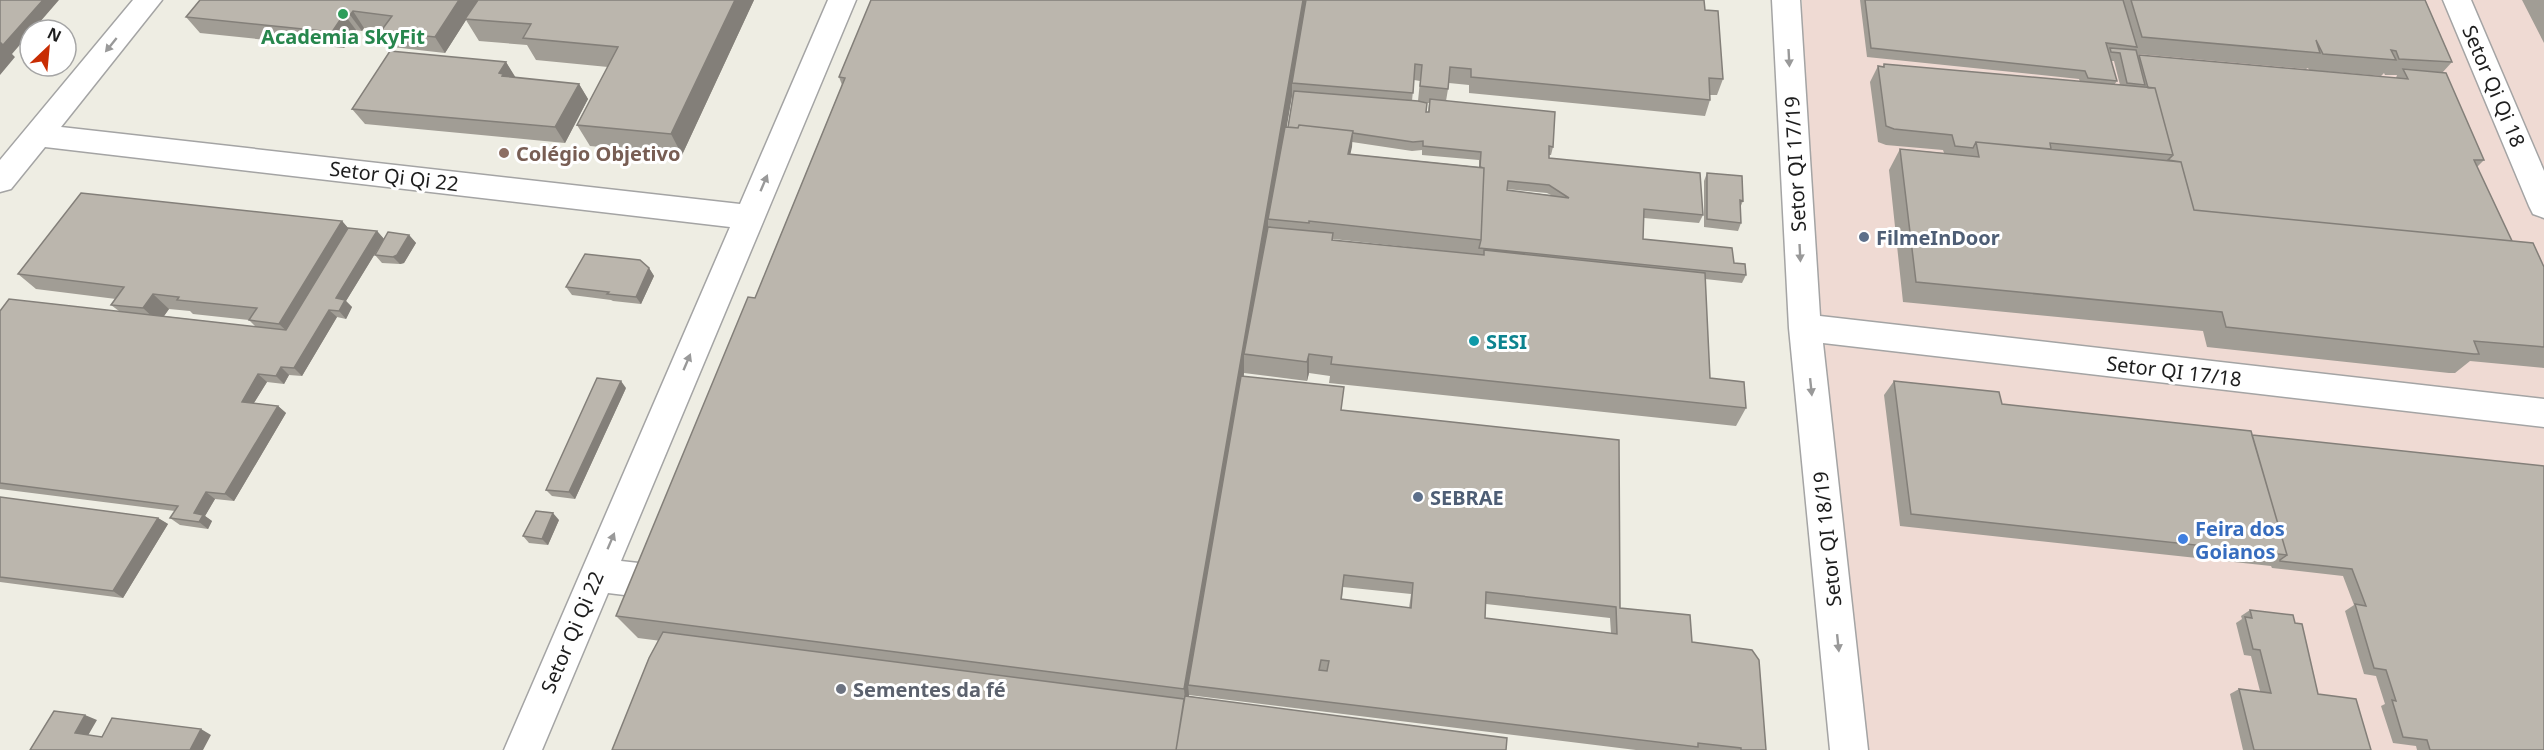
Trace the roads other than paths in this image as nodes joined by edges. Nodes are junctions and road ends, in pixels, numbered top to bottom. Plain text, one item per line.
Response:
1 (148, 0) edge
2 (842, 0) edge
3 (1786, 0) edge
4 (2457, 0) edge
5 (38, 135) junction
6 (0, 181) edge
7 (2544, 206) edge
8 (749, 217) junction
9 (1805, 328) junction
10 (2544, 413) edge
11 (596, 575) junction
12 (702, 588) edge
13 (523, 750) edge
14 (1849, 750) edge

1 -> 5 street
8 -> 2 street, Setor Qi Qi 22
3 -> 9 street, Setor QI 17/19
4 - 7 street, Setor Qi Qi 18
5 - 6 street
5 - 8 street, Setor Qi Qi 22
11 -> 8 street, Setor Qi Qi 22
9 - 10 street, Setor QI 17/18
9 -> 14 street, Setor QI 18/19
11 - 12 street
11 - 13 street, Setor Qi Qi 22

